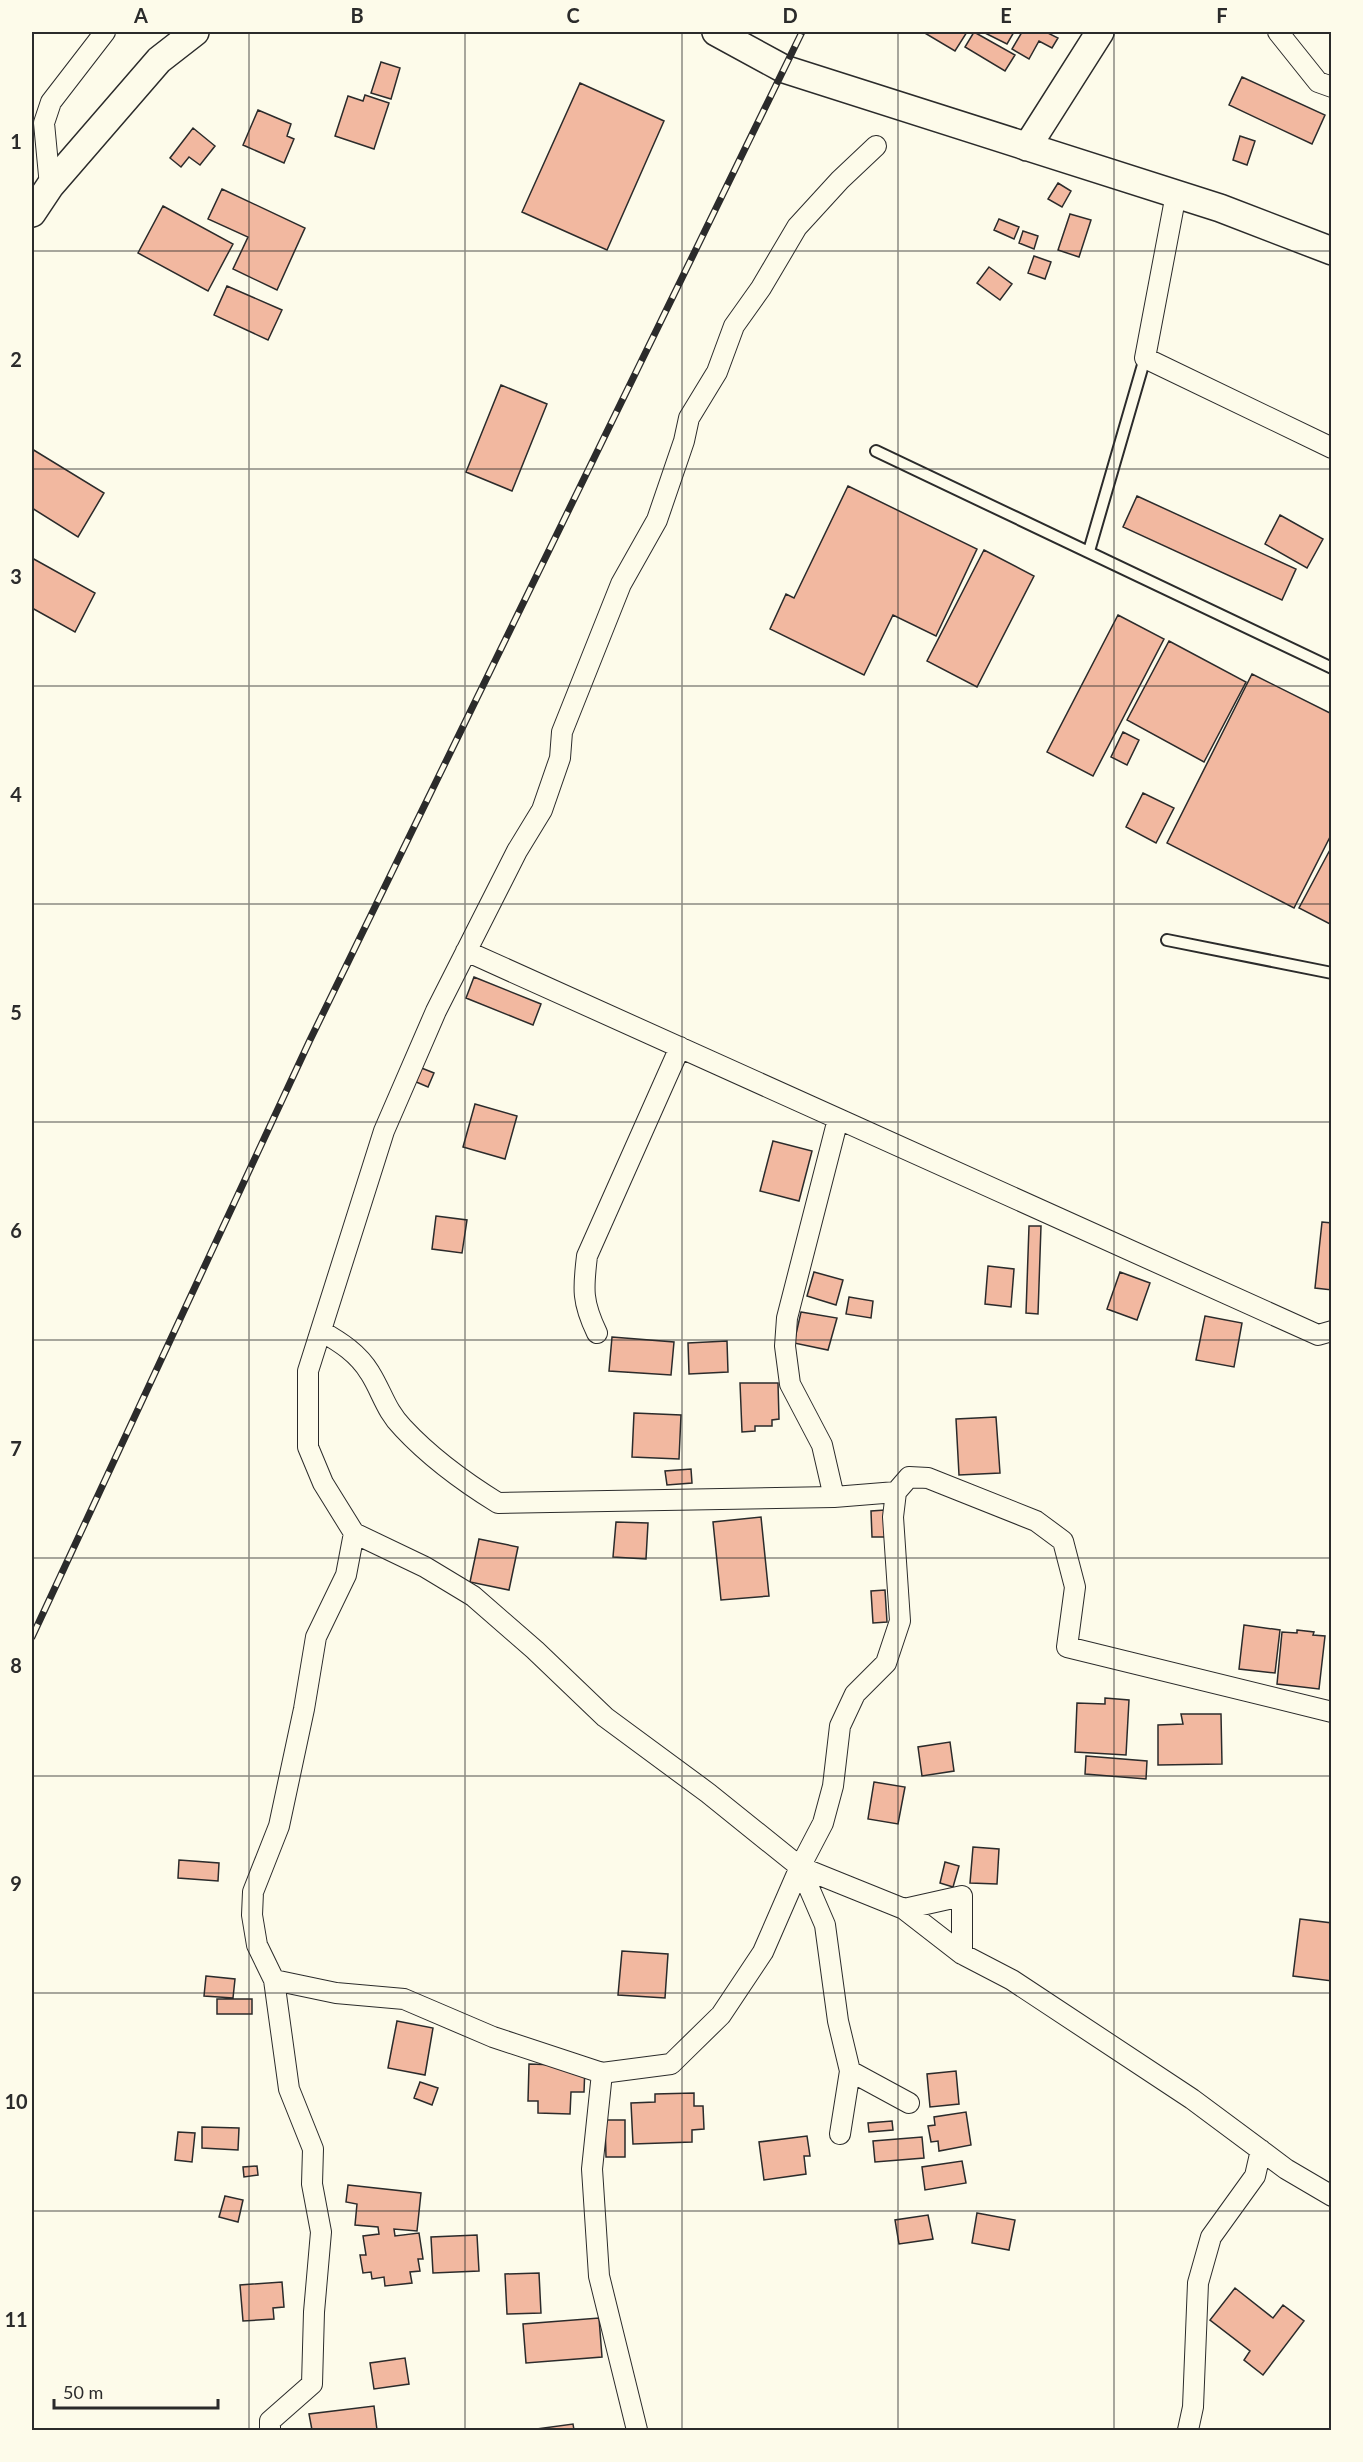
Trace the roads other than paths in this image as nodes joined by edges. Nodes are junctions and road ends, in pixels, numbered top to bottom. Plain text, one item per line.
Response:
1 (105, 32) edge
2 (195, 32) edge
3 (716, 32) edge
4 (1100, 32) edge
5 (1278, 32) edge
6 (1332, 87) edge
7 (38, 146) edge
8 (876, 146) dead end
9 (1027, 147) junction
10 (50, 186) junction
11 (1176, 195) junction
12 (32, 213) edge
13 (1332, 251) edge
14 (1144, 358) junction
15 (1332, 448) edge
16 (876, 451) dead end
17 (1089, 551) junction
18 (1332, 668) edge
19 (1167, 940) dead end
20 (466, 951) junction
21 (1332, 973) edge
22 (680, 1047) junction
23 (838, 1119) junction
24 (321, 1331) junction
25 (1332, 1331) edge
26 (597, 1334) dead end
27 (896, 1492) junction
28 (834, 1497) junction
29 (354, 1533) junction
30 (1332, 1712) edge
31 (800, 1867) junction
32 (904, 1910) junction
33 (962, 1954) junction
34 (274, 1980) junction
35 (850, 2071) junction
36 (602, 2073) junction
37 (909, 2103) dead end
38 (840, 2134) dead end
39 (1261, 2150) junction
40 (1332, 2196) edge
41 (270, 2430) edge
42 (637, 2430) edge
43 (1188, 2430) edge

1 - 7 street
2 - 10 main road
3 - 9 main road
4 - 9 main road
5 - 6 street
7 - 10 street
8 - 20 street
9 - 11 main road
10 - 12 main road
11 - 13 main road
11 - 14 street
14 - 15 street
14 - 17 lane
16 - 17 lane
17 - 18 lane
19 - 21 lane
20 - 22 street
20 - 24 street
22 - 23 street
22 - 26 street
23 - 25 street
23 - 28 street
24 - 28 street
24 - 29 street
27 - 28 street
27 - 30 street
27 - 31 street
29 - 31 street
29 - 34 street
31 - 32 street
31 - 35 street
31 - 36 street
32 - 33 street
32 - 33 street
33 - 39 street
34 - 36 street
34 - 41 street
35 - 37 street
35 - 38 street
36 - 42 street
39 - 40 street
39 - 43 street

